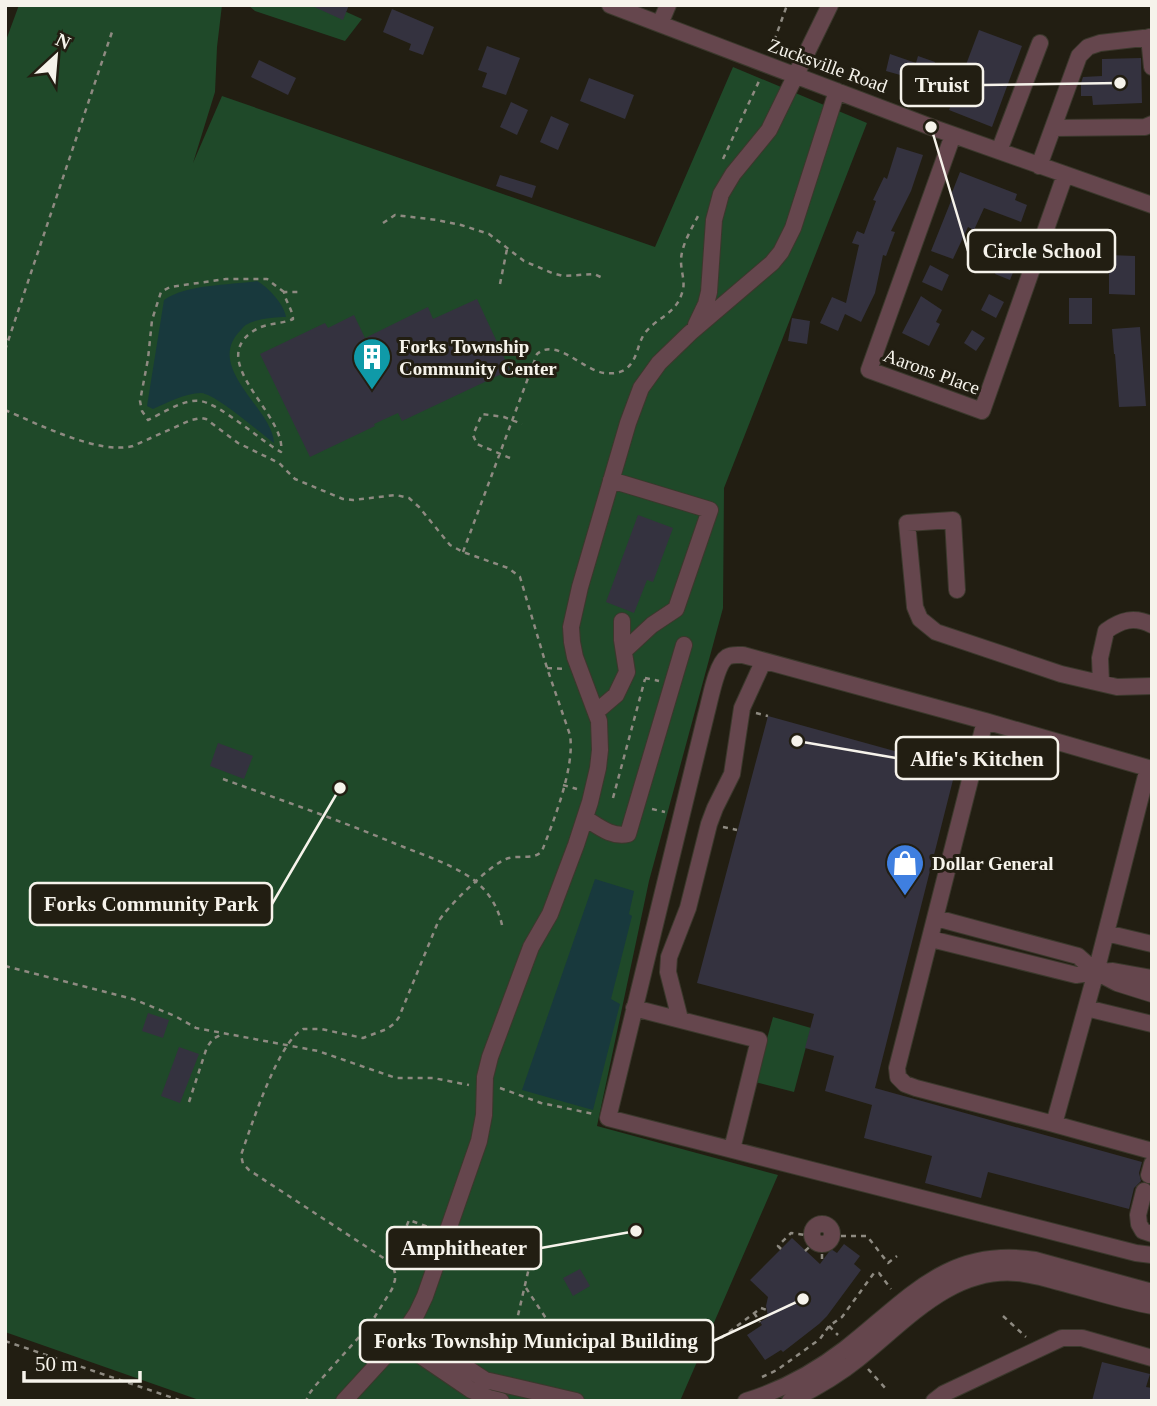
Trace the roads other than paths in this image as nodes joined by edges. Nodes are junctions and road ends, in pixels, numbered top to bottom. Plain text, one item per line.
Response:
1 (610, 5) edge
2 (668, 5) edge
3 (830, 5) edge
4 (660, 24) junction
5 (1150, 37) edge
6 (1040, 43) dead end
7 (1152, 67) edge
8 (797, 76) junction
9 (837, 90) junction
10 (1152, 124) edge
11 (1053, 128) junction
12 (953, 135) junction
13 (999, 151) junction
14 (1039, 166) junction
15 (1065, 175) junction
16 (1152, 205) edge
17 (690, 332) junction
18 (611, 480) junction
19 (957, 590) dead end
20 (622, 621) dead end
21 (1152, 625) edge
22 (684, 645) dead end
23 (624, 652) junction
24 (763, 662) junction
25 (1101, 683) junction
26 (1152, 686) edge
27 (596, 712) junction
28 (985, 722) junction
29 (1150, 769) edge
30 (685, 800) junction
31 (715, 808) junction
32 (585, 818) junction
33 (936, 918) junction
34 (1106, 933) junction
35 (931, 939) junction
36 (1152, 944) edge
37 (1152, 971) edge
38 (1096, 972) junction
39 (642, 977) junction
40 (1152, 978) edge
41 (671, 984) junction
42 (1152, 994) edge
43 (1152, 1003) edge
44 (634, 1008) junction
45 (1086, 1008) junction
46 (680, 1019) junction
47 (1152, 1024) edge
48 (1054, 1124) junction
49 (732, 1149) junction
50 (1152, 1151) edge
51 (1144, 1192) dead end
52 (1152, 1234) edge
53 (1152, 1255) edge
54 (1022, 1265) junction
55 (1152, 1292) edge
56 (1152, 1306) edge
57 (404, 1335) junction
58 (1152, 1358) edge
59 (831, 1369) junction
60 (344, 1401) edge
61 (501, 1401) edge
62 (576, 1401) edge
63 (746, 1401) edge
64 (790, 1401) edge
65 (934, 1401) edge

1 - 4 street, Zucksville Road
2 - 4 street
3 - 8 street
4 - 8 street, Zucksville Road
5 - 7 street
5 - 11 street
6 - 13 street
8 - 9 street, Zucksville Road
8 - 17 street
9 - 12 street, Zucksville Road
9 - 17 street
10 - 11 street
11 - 14 street
12 - 13 street, Zucksville Road
12 - 15 street, Aarons Place
13 - 14 street, Zucksville Road
14 - 15 street, Zucksville Road
15 - 16 street, Zucksville Road
17 - 18 street
18 - 23 street
18 - 27 street
19 - 25 street
20 - 23 street
21 - 25 street
22 - 32 street
23 - 27 street
24 - 28 street
24 - 30 street
24 - 31 street
25 - 26 street
27 - 32 street
28 - 29 street
28 - 33 street
29 - 34 street
30 - 31 street
30 - 39 street
31 - 41 street
32 - 57 street
33 - 35 street
33 - 38 street
34 - 36 street
34 - 38 street
35 - 38 street
35 - 48 street
37 - 38 street
38 - 40 street
38 - 42 street
38 - 43 street
38 - 45 street
39 - 41 street
39 - 44 street
41 - 46 street
44 - 46 street
44 - 49 street
45 - 47 street
45 - 48 street
46 - 49 street
48 - 50 street
49 - 53 street
51 - 52 street
54 - 55 street
54 - 56 street
54 - 59 street
57 - 60 street
57 - 61 street
57 - 62 street
58 - 65 street
59 - 63 street
59 - 64 street

